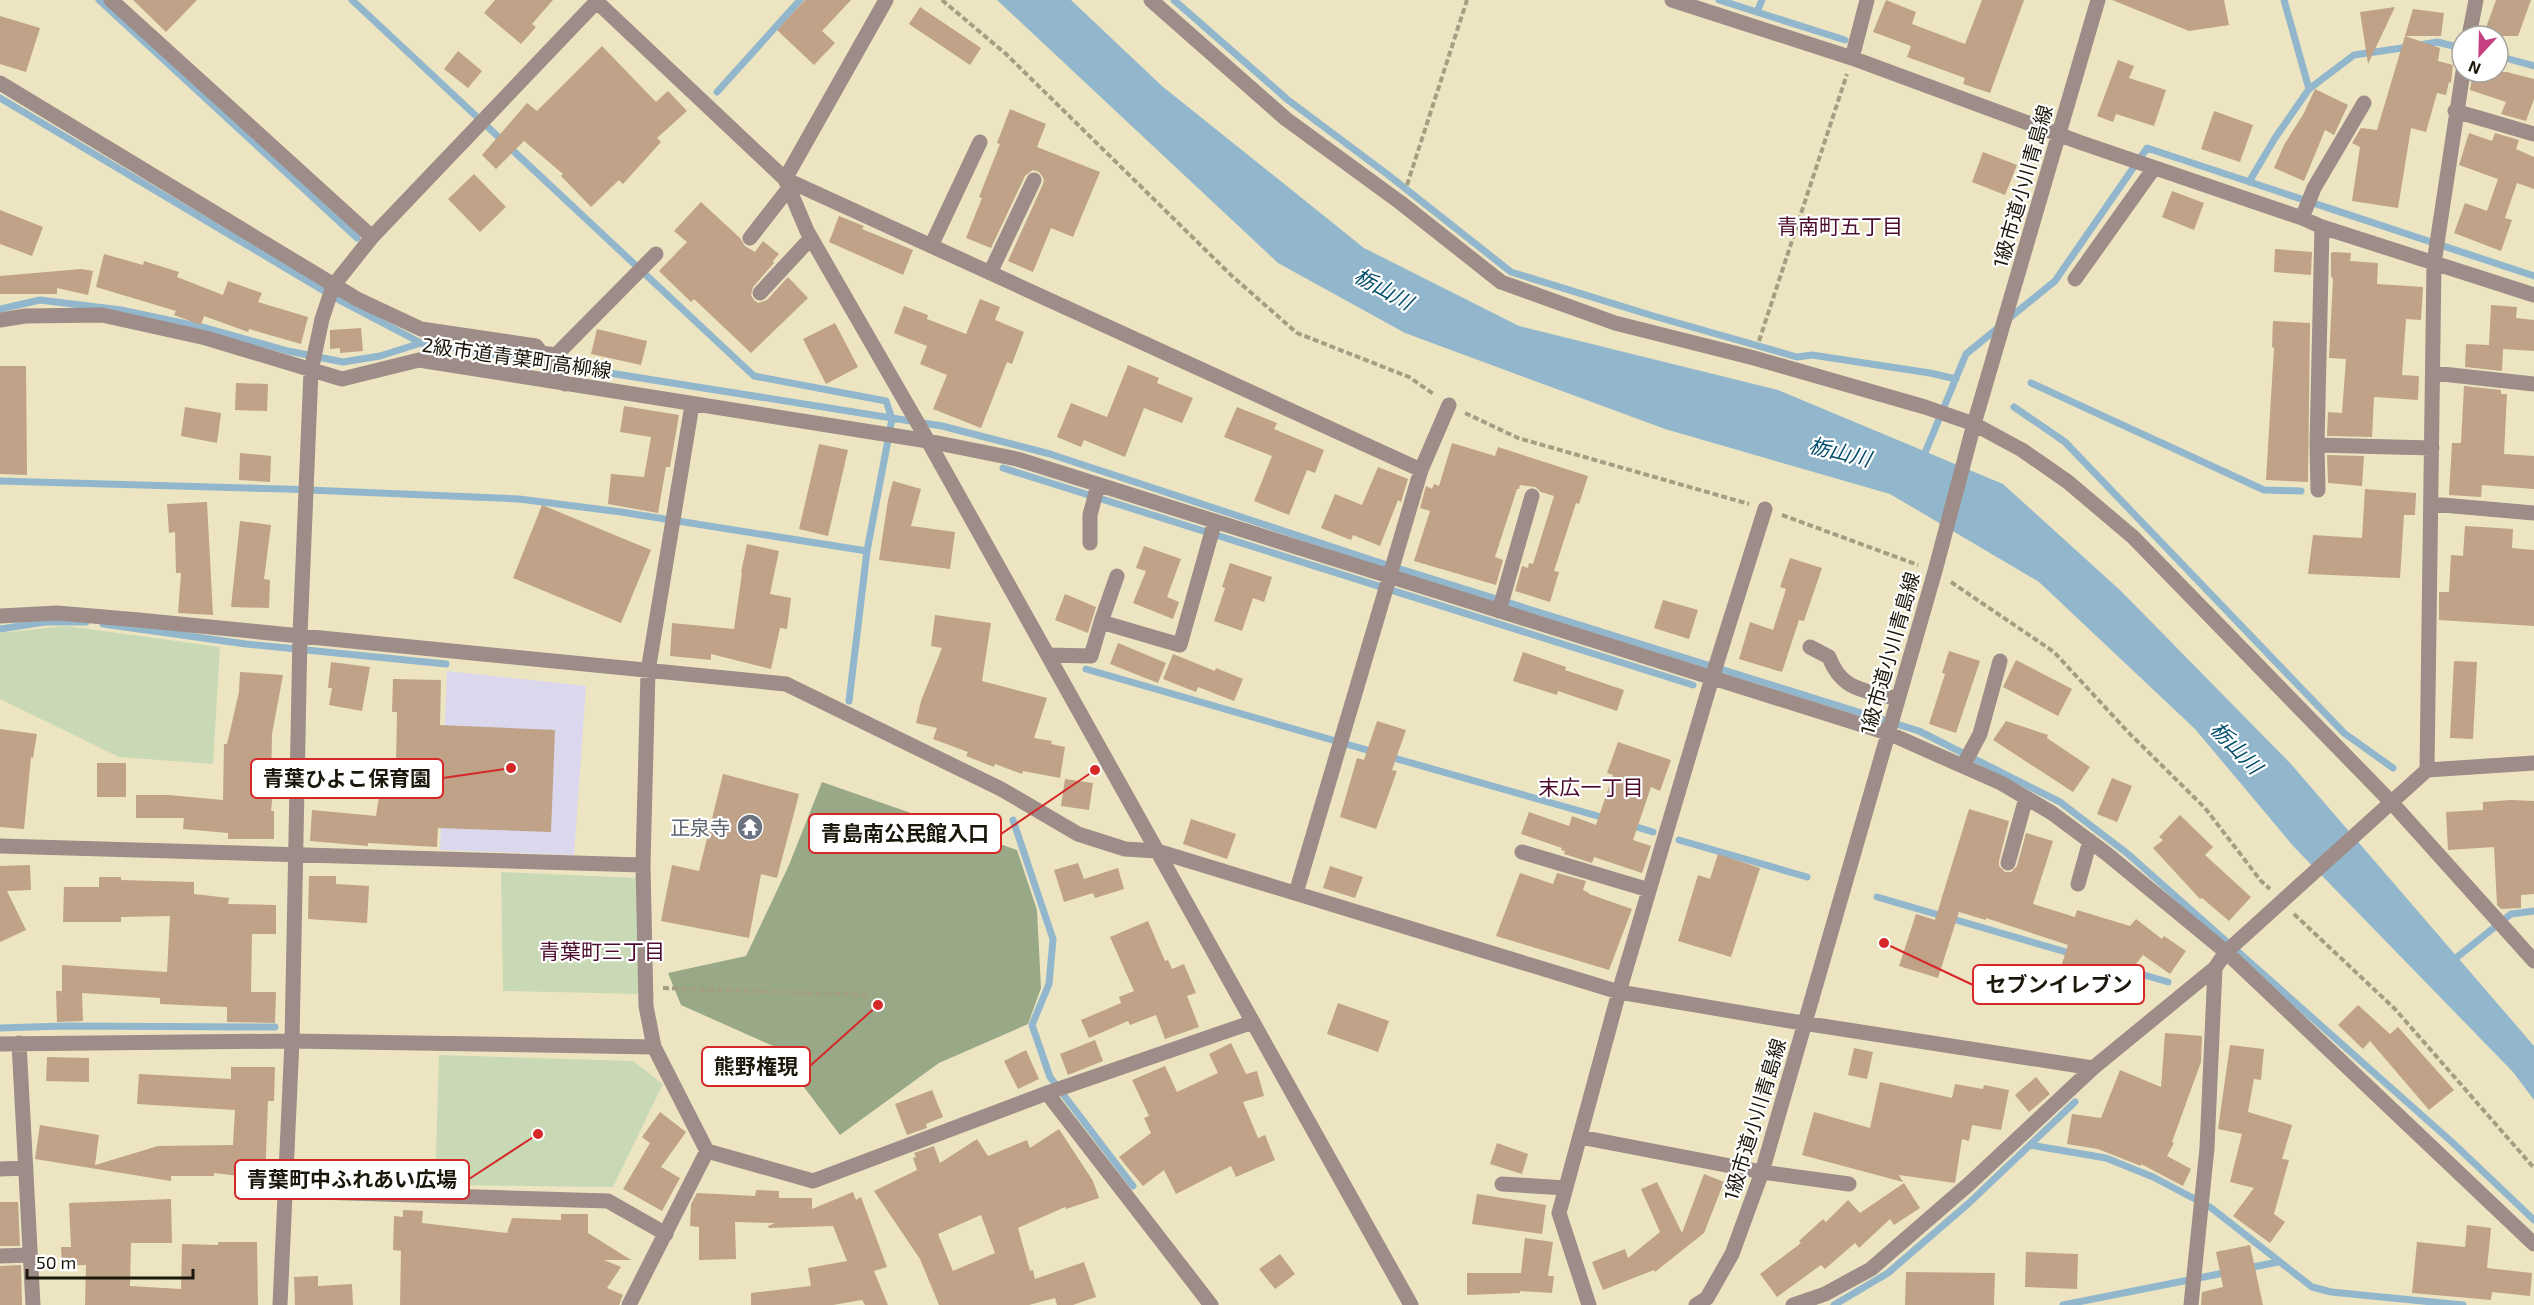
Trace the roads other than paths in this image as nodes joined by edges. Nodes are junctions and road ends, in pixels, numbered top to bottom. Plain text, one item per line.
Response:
1 (111, 0) edge
2 (596, 0) edge
3 (886, 0) edge
4 (1152, 0) edge
5 (1672, 0) edge
6 (1867, 0) edge
7 (2098, 0) edge
8 (2476, 0) edge
9 (2471, 24) edge
10 (1852, 58) junction
11 (0, 83) edge
12 (2461, 84) edge
13 (2364, 103) dead end
14 (2455, 111) junction
15 (2059, 133) junction
16 (2534, 134) edge
17 (980, 142) dead end
18 (2154, 168) junction
19 (1034, 180) dead end
20 (787, 184) junction
21 (2302, 218) junction
22 (2322, 227) junction
23 (372, 237) junction
24 (750, 238) dead end
25 (812, 238) junction
26 (931, 246) junction
27 (656, 254) dead end
28 (2434, 263) junction
29 (990, 273) junction
30 (2075, 279) dead end
31 (333, 286) junction
32 (760, 293) dead end
33 (2534, 295) edge
34 (0, 320) edge
35 (541, 353) junction
36 (311, 371) junction
37 (2433, 373) junction
38 (565, 384) junction
39 (2534, 384) edge
40 (692, 405) junction
41 (1449, 405) road end
42 (1974, 424) junction
43 (928, 441) junction
44 (2317, 445) junction
45 (2432, 448) junction
46 (1421, 470) junction
47 (1098, 485) junction
48 (2318, 490) dead end
49 (1532, 496) dead end
50 (2431, 504) junction
51 (1766, 508) road end
52 (2534, 513) edge
53 (1215, 521) junction
54 (1090, 543) dead end
55 (1392, 572) junction
56 (1117, 576) dead end
57 (1498, 611) junction
58 (0, 616) edge
59 (1101, 622) junction
60 (300, 635) junction
61 (1810, 647) dead end
62 (1048, 655) junction
63 (2000, 661) dead end
64 (648, 670) junction
65 (1712, 678) junction
66 (1898, 699) junction
67 (1888, 733) junction
68 (2534, 763) edge
69 (1963, 766) junction
70 (2427, 770) junction
71 (2026, 798) junction
72 (2388, 805) junction
73 (2090, 841) junction
74 (0, 846) edge
75 (1157, 851) junction
76 (1522, 852) dead end
77 (295, 855) junction
78 (2008, 863) dead end
79 (644, 865) junction
80 (2078, 884) dead end
81 (1649, 890) junction
82 (1296, 893) junction
83 (2226, 951) junction
84 (2534, 961) edge
85 (2215, 968) junction
86 (1619, 992) junction
87 (1253, 1022) junction
88 (1805, 1024) junction
89 (292, 1041) junction
90 (19, 1043) junction
91 (0, 1044) edge
92 (654, 1047) junction
93 (2093, 1068) junction
94 (1047, 1093) junction
95 (1580, 1137) junction
96 (707, 1151) junction
97 (26, 1168) junction
98 (0, 1170) edge
99 (1762, 1172) junction
100 (1502, 1184) dead end
101 (1849, 1184) dead end
102 (1566, 1188) junction
103 (284, 1191) junction
104 (666, 1234) junction
105 (2534, 1244) edge
106 (30, 1255) junction
107 (0, 1256) edge
108 (33, 1305) edge
109 (280, 1305) edge
110 (629, 1305) edge
111 (1211, 1305) edge
112 (1411, 1305) edge
113 (1589, 1305) edge
114 (1696, 1305) edge
115 (1793, 1305) edge
116 (2191, 1305) edge

1 - 23 street
2 - 20 street
2 - 23 street
3 - 20 street
4 - 42 street
5 - 10 street
6 - 10 street
7 - 15 street, 1級市道小川青島線
8 - 9 street
10 - 15 street
11 - 31 street
12 - 14 street
13 - 21 street
14 - 16 street
14 - 28 street
15 - 18 street
15 - 42 street, 1級市道小川青島線
17 - 26 street
18 - 21 street
18 - 30 street
19 - 29 street
20 - 24 street
20 - 25 street
20 - 26 street
21 - 22 street
22 - 28 street
22 - 44 street
23 - 31 street
25 - 32 street
25 - 43 street
26 - 29 street
27 - 35 street
28 - 33 street
28 - 37 street
29 - 46 street
31 - 35 street
31 - 36 street
34 - 36 street, 2級市道青葉町高柳線
35 - 38 street
36 - 38 street, 2級市道青葉町高柳線
36 - 60 street
37 - 39 street
37 - 45 street
38 - 40 street, 2級市道青葉町高柳線
40 - 43 street, 2級市道青葉町高柳線
40 - 64 street
41 - 46 street
42 - 66 street, 1級市道小川青島線
42 - 72 street
43 - 47 street, 2級市道青葉町高柳線
43 - 62 street
44 - 45 street
44 - 48 street
45 - 50 street
46 - 55 street
47 - 53 street, 2級市道青葉町高柳線
47 - 54 street
49 - 57 street
50 - 52 street
50 - 70 street
51 - 65 street
53 - 55 street, 2級市道青葉町高柳線
53 - 59 street
55 - 57 street, 2級市道青葉町高柳線
55 - 82 street
56 - 59 street
57 - 65 street, 2級市道青葉町高柳線
58 - 60 street
59 - 62 street
60 - 64 street
60 - 77 street
61 - 66 street
62 - 75 street
63 - 69 street
64 - 75 street
64 - 79 street
65 - 67 street, 2級市道青葉町高柳線
65 - 81 street
66 - 67 street, 1級市道小川青島線
67 - 69 street, 2級市道青葉町高柳線
67 - 88 street, 1級市道小川青島線
68 - 70 street
69 - 71 street, 2級市道青葉町高柳線
70 - 72 street
71 - 73 street, 2級市道青葉町高柳線
71 - 78 street
72 - 83 street
72 - 84 street
73 - 80 street
73 - 83 street, 2級市道青葉町高柳線
74 - 77 street
75 - 82 street
75 - 87 street
76 - 81 street
77 - 79 street
77 - 89 street
79 - 92 street
81 - 86 street
82 - 86 street
83 - 85 street
83 - 105 street, 2級市道青葉町高柳線
85 - 93 street
85 - 116 street
86 - 88 street
86 - 95 street
87 - 94 street
87 - 112 street
88 - 93 street
88 - 99 street, 1級市道小川青島線
89 - 90 street
89 - 92 street
89 - 103 street
90 - 91 street
90 - 97 street
92 - 96 street
93 - 115 street
94 - 96 street
94 - 111 street
95 - 99 street
95 - 102 street
96 - 104 street
97 - 98 street
97 - 106 street
99 - 101 street
99 - 114 street, 1級市道小川青島線
100 - 102 street
102 - 113 street
103 - 104 street
103 - 109 street
104 - 110 street
106 - 107 street
106 - 108 street

